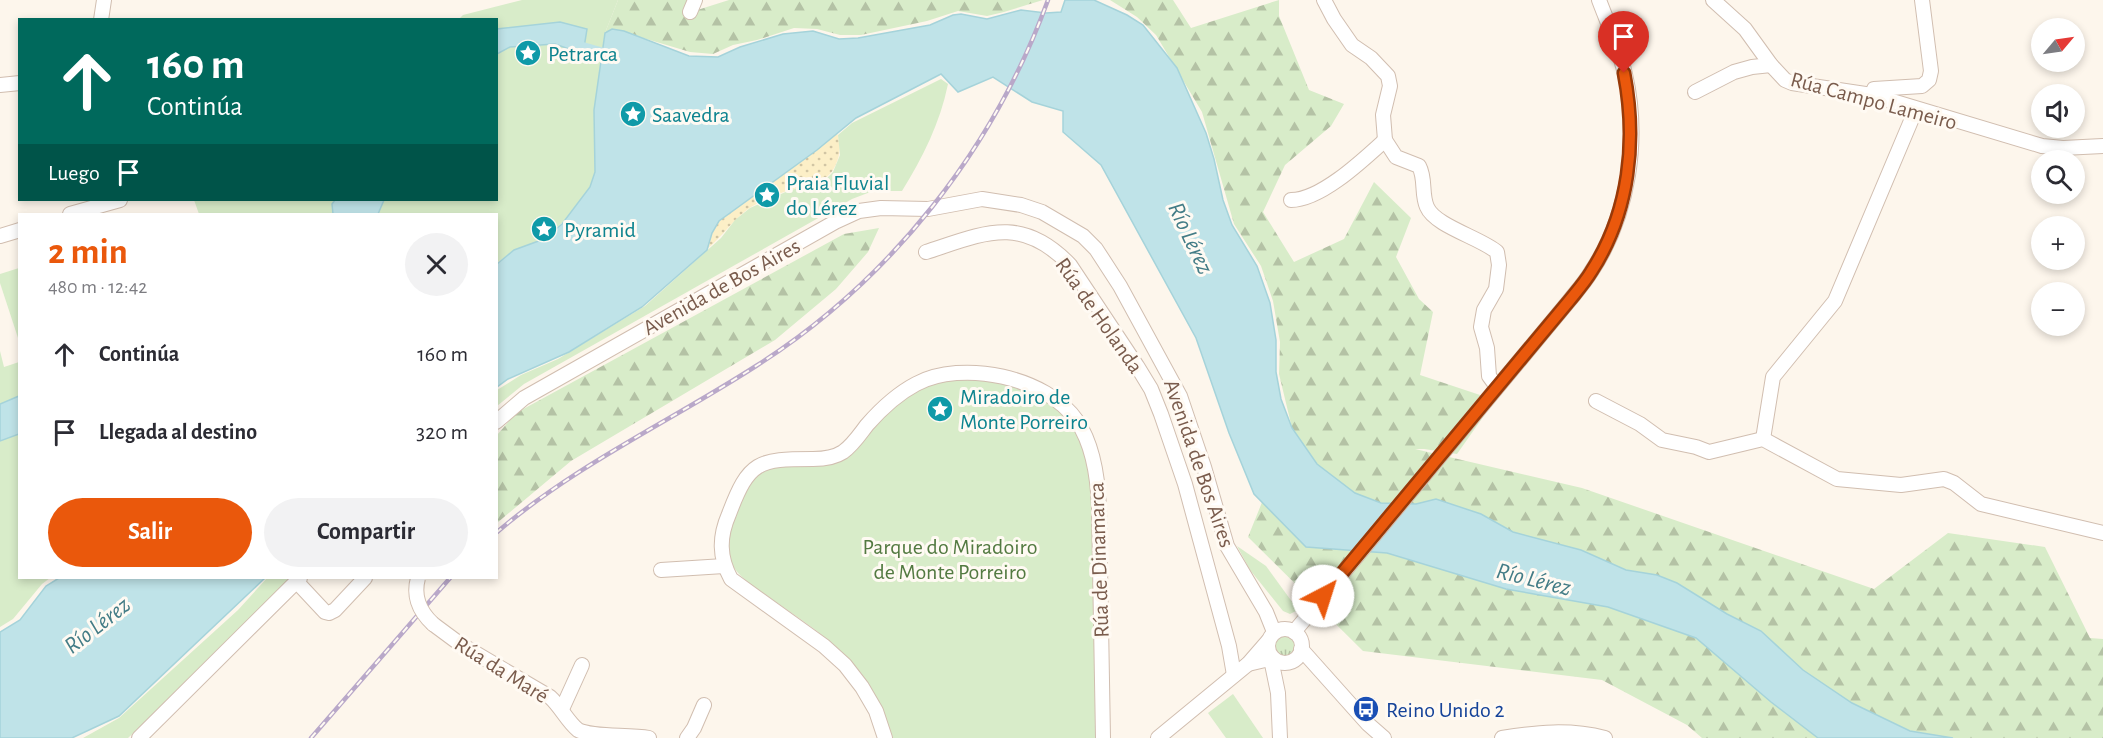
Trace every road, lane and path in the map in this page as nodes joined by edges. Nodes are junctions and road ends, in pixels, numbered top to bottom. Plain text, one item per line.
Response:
1 (104, 0) edge
2 (1324, 0) edge
3 (1599, 0) edge
4 (1713, 0) edge
5 (1922, 0) edge
6 (101, 18) edge
7 (1771, 65) junction
8 (18, 83) edge
9 (0, 85) edge
10 (1695, 92) dead end
11 (1872, 95) junction
12 (1916, 109) junction
13 (1385, 140) junction
14 (2103, 146) edge
15 (1291, 200) dead end
16 (116, 201) edge
17 (74, 213) edge
18 (18, 231) edge
19 (0, 236) edge
20 (926, 252) dead end
21 (1497, 387) junction
22 (1596, 401) dead end
23 (498, 420) edge
24 (1762, 439) junction
25 (2103, 533) edge
26 (724, 566) junction
27 (661, 570) dead end
28 (1243, 574) junction
29 (298, 579) edge
30 (364, 579) edge
31 (418, 579) edge
32 (1291, 631) junction
33 (1271, 637) junction
34 (1230, 646) junction
35 (1301, 649) junction
36 (1273, 658) junction
37 (1252, 659) junction
38 (1293, 661) junction
39 (582, 665) dead end
40 (1234, 675) junction
41 (1276, 687) junction
42 (704, 705) dead end
43 (562, 709) junction
44 (139, 738) edge
45 (649, 738) edge
46 (687, 738) edge
47 (885, 738) edge
48 (1103, 738) edge
49 (1158, 738) edge
50 (1280, 738) edge
51 (1384, 738) edge
52 (1502, 738) edge
53 (1605, 738) edge

1 - 6 street
2 - 13 street
3 - 21 street
4 - 7 street, Rúa Campo Lameiro
5 - 11 street
7 - 10 street
7 - 11 street, Rúa Campo Lameiro
8 - 9 street
11 - 12 street, Rúa Campo Lameiro
12 - 14 street, Rúa Campo Lameiro
12 - 24 street
13 - 15 street
13 - 21 street
16 - 17 street
18 - 19 street
20 - 34 street, Rúa de Holanda
21 - 32 street
22 - 24 street
23 - 28 street, Avenida de Bos Aires
24 - 25 street
26 - 27 street
26 - 47 street
26 - 48 street, Rúa de Dinamarca
28 - 32 street, Avenida de Bos Aires
28 - 33 street, Avenida de Bos Aires
29 - 30 street
29 - 44 street
31 - 43 street, Rúa da Maré, bridge
32 - 33 street
32 - 35 street
33 - 36 street
33 - 37 street
34 - 37 street, Rúa de Holanda
34 - 40 street, Rúa de Holanda
35 - 38 street
35 - 51 street
36 - 37 street
36 - 38 street
36 - 41 street
37 - 40 street
37 - 41 street, Rúa de Holanda
38 - 41 street
39 - 43 street
40 - 49 street
41 - 50 street
42 - 46 street
43 - 45 street, Rúa da Maré
52 - 53 street

